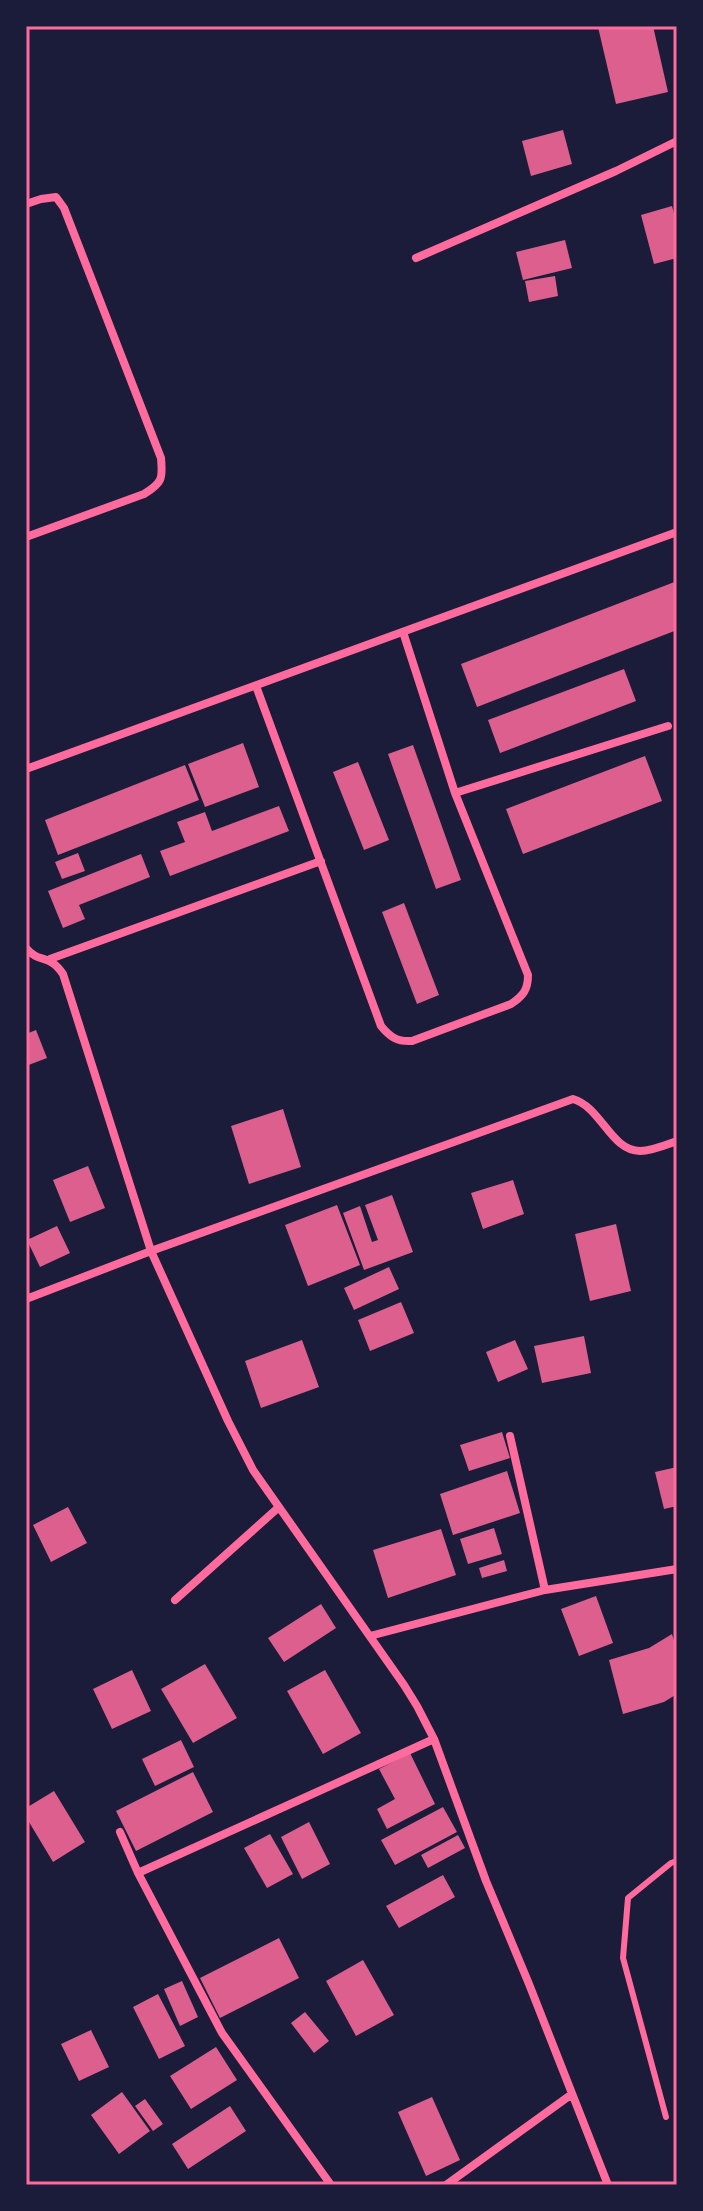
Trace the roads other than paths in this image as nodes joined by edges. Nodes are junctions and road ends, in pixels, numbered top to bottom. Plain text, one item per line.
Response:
1 (677, 141) edge
2 (26, 204) edge
3 (416, 258) dead end
4 (677, 532) edge
5 (26, 537) edge
6 (403, 632) junction
7 (256, 686) junction
8 (668, 726) dead end
9 (26, 769) edge
10 (455, 793) junction
11 (321, 861) junction
12 (26, 948) edge
13 (50, 959) junction
14 (677, 1141) edge
15 (151, 1251) junction
16 (26, 1299) edge
17 (510, 1436) dead end
18 (279, 1507) junction
19 (677, 1569) edge
20 (545, 1590) junction
21 (175, 1600) dead end
22 (370, 1636) junction
23 (434, 1739) junction
24 (120, 1832) dead end
25 (677, 1861) edge
26 (138, 1873) junction
27 (572, 2094) junction
28 (666, 2117) dead end
29 (331, 2185) edge
30 (446, 2185) edge
31 (608, 2185) edge

1 - 3 street
2 - 5 street
4 - 6 street
6 - 7 street
6 - 10 street
7 - 9 street
7 - 11 street
8 - 10 street
10 - 11 street
11 - 13 street
12 - 13 street
13 - 15 street
14 - 15 street
15 - 16 street
15 - 18 street
17 - 20 street
18 - 21 street
18 - 22 street
19 - 20 street
20 - 22 street
22 - 23 street
23 - 26 street
23 - 27 street
24 - 26 street
25 - 28 lane
26 - 29 street
27 - 30 street
27 - 31 street

